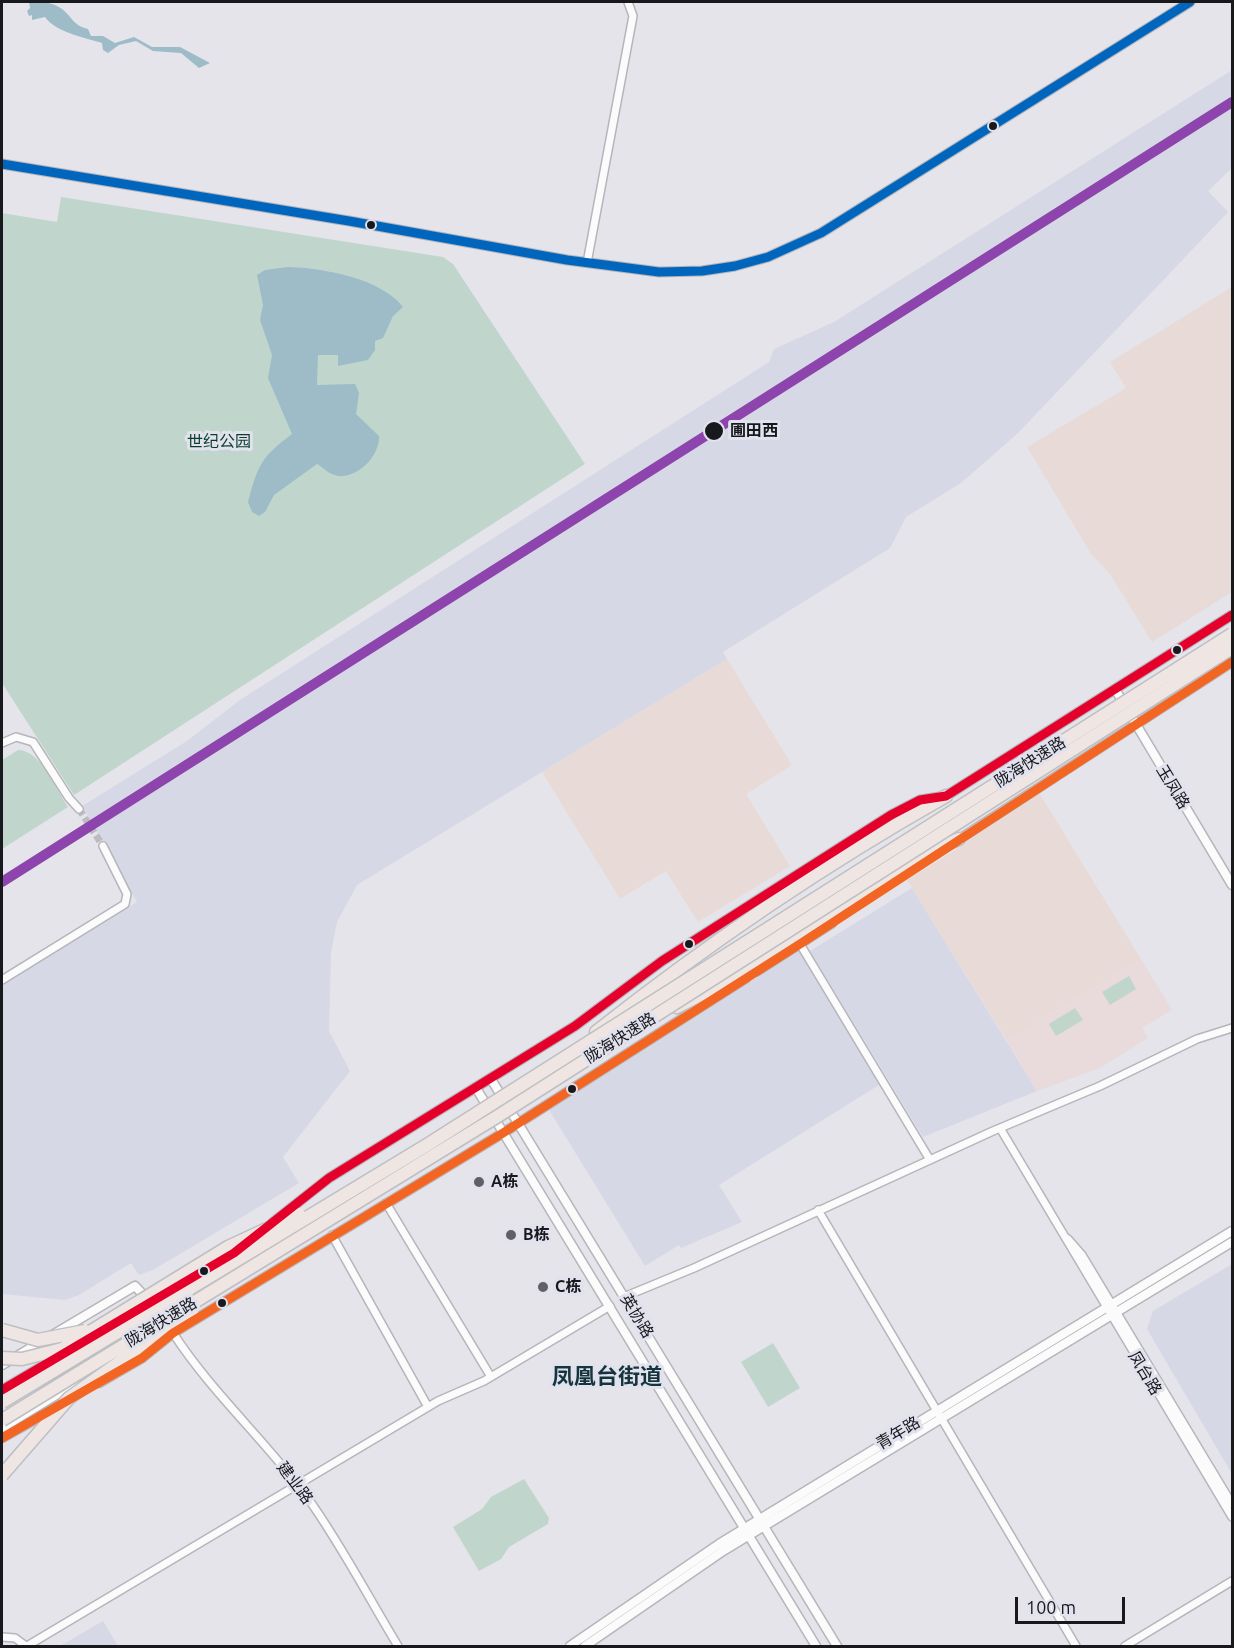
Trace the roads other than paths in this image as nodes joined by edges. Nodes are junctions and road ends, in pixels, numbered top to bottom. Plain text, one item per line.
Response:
1 (628, 2) edge
2 (1190, 2) edge
3 (2, 164) edge
4 (587, 263) junction
5 (1233, 615) edge
6 (1233, 634) edge
7 (1233, 648) edge
8 (1233, 662) edge
9 (1114, 689) junction
10 (1136, 726) junction
11 (2, 743) edge
12 (946, 796) junction
13 (79, 809) tunnel mouth
14 (959, 839) junction
15 (103, 846) tunnel mouth
16 (1233, 885) edge
17 (800, 944) junction
18 (2, 980) edge
19 (1233, 1028) edge
20 (625, 1035) junction
21 (562, 1059) junction
22 (491, 1078) junction
23 (476, 1088) junction
24 (518, 1122) junction
25 (999, 1128) junction
26 (503, 1132) junction
27 (930, 1160) junction
28 (347, 1193) junction
29 (386, 1203) junction
30 (818, 1210) junction
31 (1233, 1232) edge
32 (332, 1235) junction
33 (1233, 1242) edge
34 (237, 1276) junction
35 (626, 1296) junction
36 (150, 1303) junction
37 (610, 1306) junction
38 (1111, 1310) junction
39 (103, 1325) junction
40 (2, 1330) edge
41 (173, 1333) junction
42 (2, 1358) edge
43 (2, 1365) edge
44 (491, 1377) junction
45 (2, 1390) edge
46 (2, 1396) edge
47 (2, 1402) edge
48 (428, 1407) junction
49 (937, 1414) junction
50 (2, 1420) edge
51 (2, 1430) edge
52 (2, 1438) edge
53 (10, 1464) junction
54 (2, 1474) edge
55 (2, 1482) edge
56 (298, 1485) junction
57 (1233, 1504) edge
58 (1233, 1517) edge
59 (762, 1522) junction
60 (747, 1531) junction
61 (1233, 1581) edge
62 (2, 1636) edge
63 (26, 1647) edge
64 (398, 1647) edge
65 (570, 1647) edge
66 (585, 1647) edge
67 (816, 1647) edge
68 (837, 1647) edge
69 (1076, 1647) edge
70 (1125, 1647) edge

1 - 4 street
2 - 4 street
3 - 4 street
5 - 9 street
6 - 21 highway, 陇海快速路, bridge
7 - 20 highway, 陇海快速路, bridge
8 - 10 street
9 - 10 street, 玉凤路
9 - 12 street
10 - 14 street
10 - 16 street, 玉凤路
11 - 13 street
12 - 21 highway, bridge
12 - 22 street
14 - 17 street
14 - 20 highway, bridge
15 - 18 street
17 - 24 street
17 - 27 street
19 - 25 street
20 - 34 highway, 陇海快速路, bridge
21 - 28 highway, 陇海快速路, bridge
22 - 23 street
22 - 24 street, 英协路
23 - 26 street, 英协路
23 - 36 street
24 - 26 street
24 - 35 street, 英协路
25 - 27 street
25 - 38 street, 凤台路
26 - 29 street
26 - 37 street, 英协路
27 - 30 street
28 - 39 highway, bridge
28 - 47 highway, 陇海快速路, bridge
29 - 32 street
29 - 44 street
30 - 35 street
30 - 49 street
31 - 38 street, 青年路
32 - 41 street
32 - 48 street
33 - 38 street, 青年路
34 - 50 highway, 陇海快速路, bridge
34 - 53 highway, bridge
35 - 59 street, 英协路
36 - 43 street
36 - 45 street
37 - 44 street
37 - 60 street, 英协路
38 - 49 street, 青年路
38 - 57 street, 凤台路
38 - 58 street, 凤台路
39 - 40 highway, bridge
39 - 42 highway, bridge
41 - 51 street
41 - 52 street
41 - 56 street, 建业路
44 - 48 street
46 - 51 highway, bridge
48 - 56 street
49 - 59 street, 青年路
49 - 69 street
53 - 54 highway, bridge
53 - 55 highway, bridge
56 - 63 street
56 - 64 street, 建业路
59 - 60 street, 青年路
59 - 68 street, 英协路
60 - 65 street, 青年路
60 - 66 street, 青年路
60 - 67 street, 英协路
61 - 70 street
62 - 63 street

